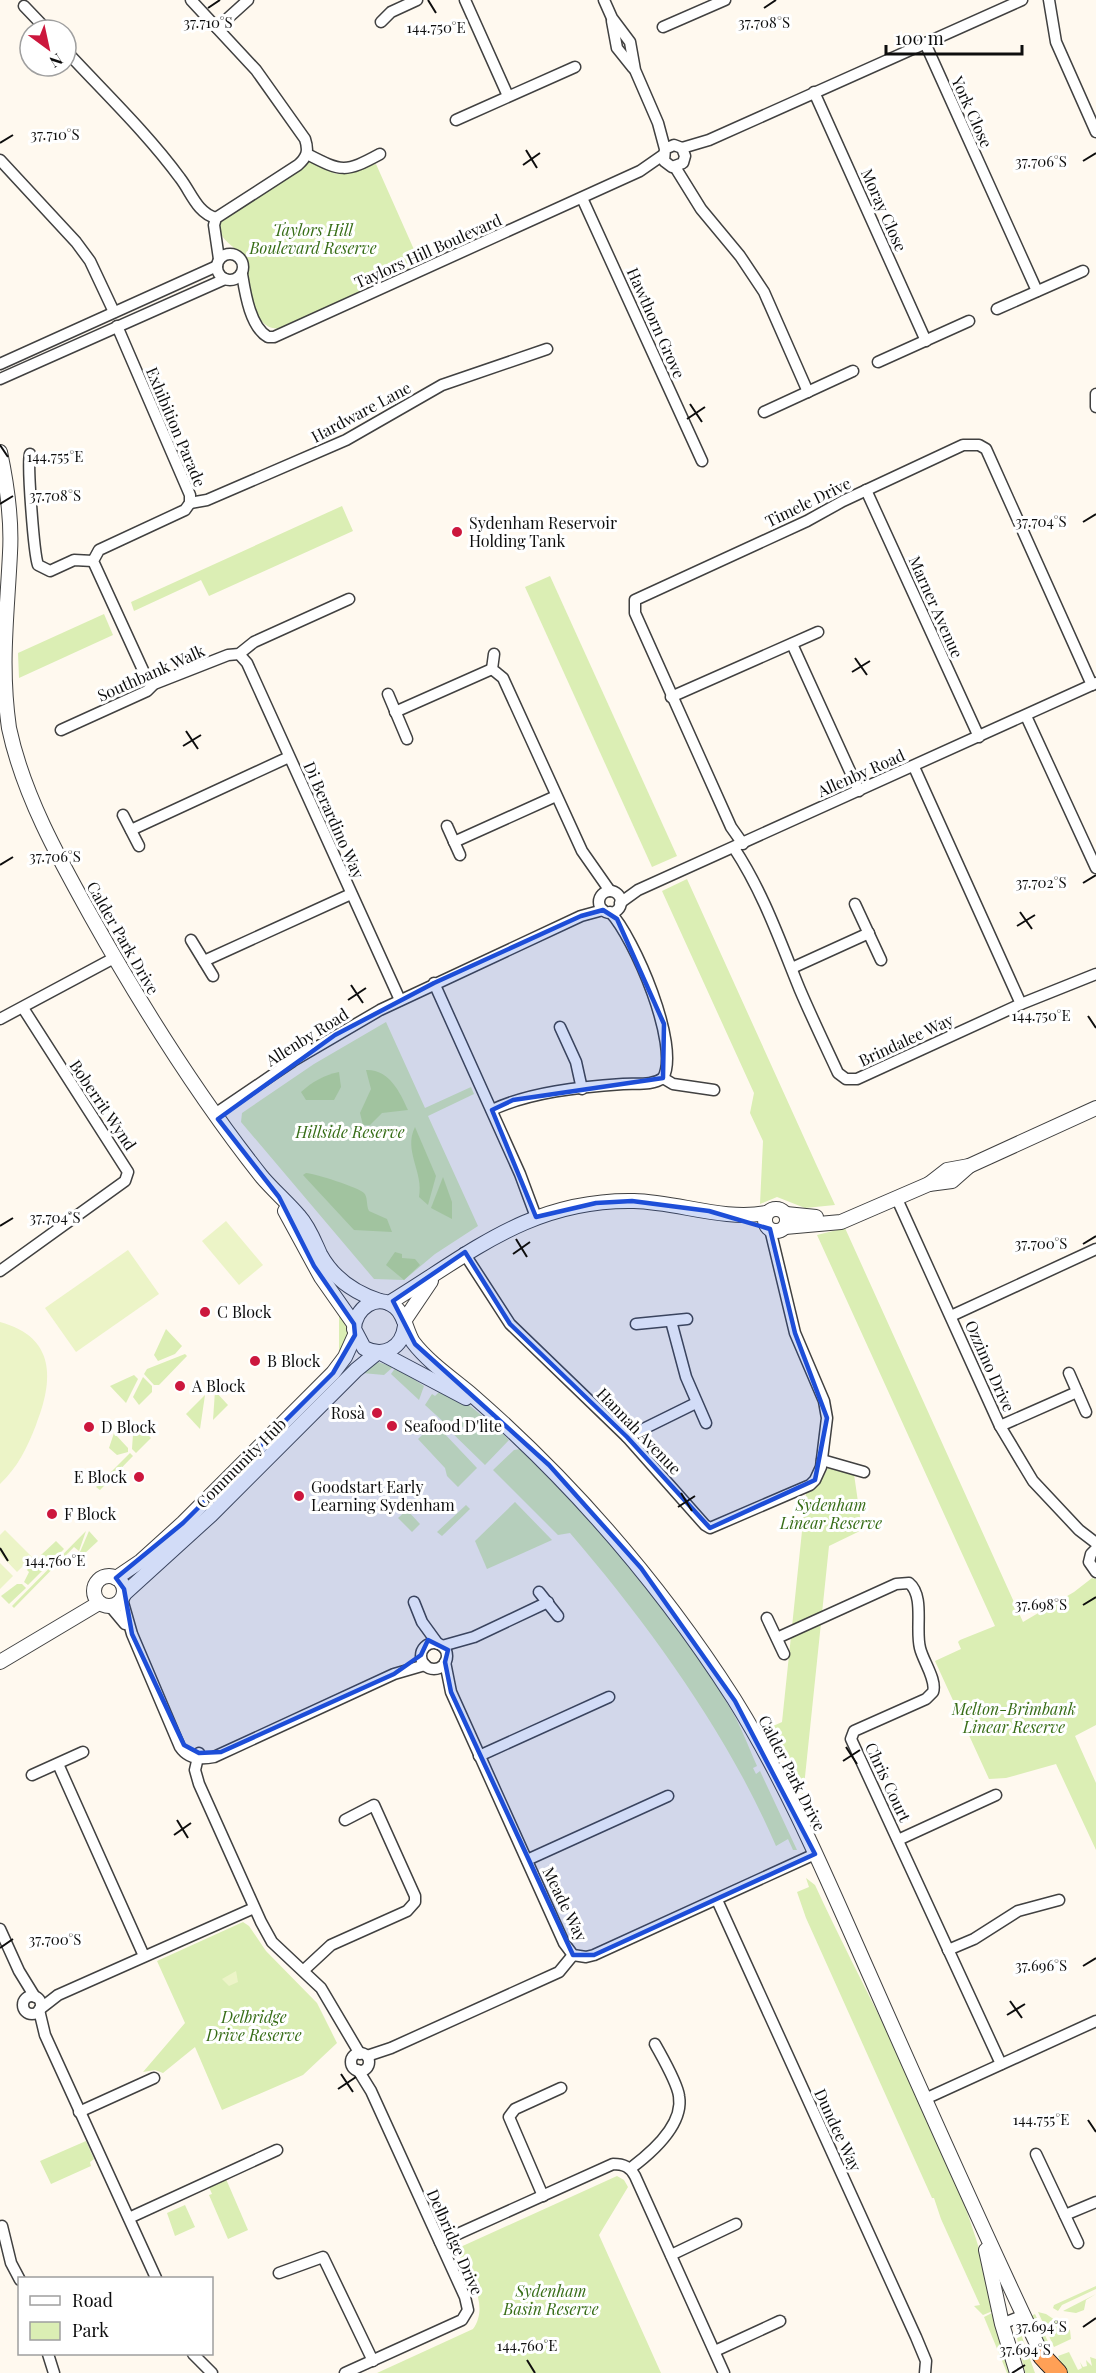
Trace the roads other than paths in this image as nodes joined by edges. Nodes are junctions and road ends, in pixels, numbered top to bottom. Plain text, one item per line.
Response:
1 (190, 0) edge
2 (248, 0) edge
3 (417, 0) edge
4 (465, 0) edge
5 (604, 0) edge
6 (725, 0) edge
7 (1022, 0) edge
8 (1049, 0) edge
9 (24, 6) dead end
10 (35, 18) edge
11 (381, 22) dead end
12 (663, 27) dead end
13 (217, 28) junction
14 (925, 43) junction
15 (78, 64) edge
16 (575, 67) dead end
17 (814, 92) junction
18 (508, 96) junction
19 (456, 120) dead end
20 (1095, 129) edge
21 (308, 154) junction
22 (380, 154) dead end
23 (674, 156) junction
24 (0, 160) edge
25 (582, 198) junction
26 (216, 218) junction
27 (217, 236) junction
28 (230, 253) junction
29 (218, 262) junction
30 (1083, 271) dead end
31 (242, 274) junction
32 (227, 280) junction
33 (1037, 291) junction
34 (246, 299) junction
35 (997, 309) dead end
36 (114, 312) junction
37 (969, 321) dead end
38 (117, 326) junction
39 (926, 341) junction
40 (547, 349) dead end
41 (878, 362) dead end
42 (0, 364) edge
43 (854, 371) dead end
44 (0, 379) edge
45 (808, 392) junction
46 (1096, 394) edge
47 (1096, 407) edge
48 (764, 412) dead end
49 (0, 452) edge
50 (30, 454) dead end
51 (702, 460) dead end
52 (866, 490) junction
53 (190, 503) junction
54 (93, 561) junction
55 (349, 599) dead end
56 (819, 632) dead end
57 (792, 644) junction
58 (239, 654) junction
59 (494, 654) dead end
60 (492, 669) junction
61 (154, 684) junction
62 (1094, 684) edge
63 (388, 694) dead end
64 (671, 697) junction
65 (395, 712) junction
66 (1026, 716) junction
67 (61, 730) dead end
68 (979, 737) junction
69 (407, 739) dead end
70 (290, 756) junction
71 (914, 767) junction
72 (859, 791) junction
73 (556, 796) junction
74 (123, 815) dead end
75 (447, 826) dead end
76 (131, 830) junction
77 (454, 842) junction
78 (139, 846) dead end
79 (738, 846) junction
80 (460, 855) dead end
81 (1096, 868) edge
82 (351, 894) junction
83 (610, 902) junction
84 (855, 904) dead end
85 (869, 933) junction
86 (191, 940) dead end
87 (113, 956) junction
88 (881, 960) dead end
89 (204, 961) junction
90 (792, 968) junction
91 (1096, 974) edge
92 (213, 976) dead end
93 (434, 983) junction
94 (400, 1000) junction
95 (1021, 1004) junction
96 (23, 1008) junction
97 (0, 1019) edge
98 (560, 1027) dead end
99 (663, 1078) junction
100 (582, 1089) junction
101 (714, 1090) dead end
102 (1096, 1108) edge
103 (492, 1110) junction
104 (217, 1117) junction
105 (279, 1197) junction
106 (897, 1199) junction
107 (536, 1217) junction
108 (775, 1223) junction
109 (1096, 1249) edge
110 (462, 1255) junction
111 (0, 1271) edge
112 (438, 1272) junction
113 (387, 1303) junction
114 (951, 1316) junction
115 (687, 1319) dead end
116 (670, 1321) junction
117 (636, 1323) dead end
118 (404, 1324) junction
119 (355, 1329) junction
120 (379, 1352) junction
121 (1069, 1373) dead end
122 (1077, 1392) junction
123 (696, 1403) junction
124 (299, 1406) junction
125 (489, 1410) junction
126 (1086, 1412) dead end
127 (310, 1417) junction
128 (706, 1423) dead end
129 (1000, 1426) junction
130 (627, 1437) junction
131 (822, 1461) junction
132 (239, 1466) junction
133 (864, 1472) dead end
134 (250, 1477) junction
135 (1079, 1530) junction
136 (1096, 1543) edge
137 (1093, 1551) edge
138 (1096, 1572) edge
139 (116, 1578) junction
140 (539, 1592) dead end
141 (123, 1596) junction
142 (101, 1601) junction
143 (414, 1602) dead end
144 (548, 1602) junction
145 (558, 1616) dead end
146 (767, 1618) dead end
147 (422, 1622) junction
148 (132, 1634) junction
149 (474, 1637) junction
150 (777, 1638) junction
151 (440, 1645) junction
152 (784, 1654) dead end
153 (425, 1659) junction
154 (446, 1660) junction
155 (0, 1662) edge
156 (451, 1692) junction
157 (609, 1697) dead end
158 (82, 1752) dead end
159 (198, 1756) junction
160 (479, 1756) junction
161 (58, 1764) junction
162 (32, 1775) dead end
163 (996, 1795) dead end
164 (668, 1797) dead end
165 (345, 1820) dead end
166 (898, 1840) junction
167 (815, 1854) junction
168 (527, 1860) junction
169 (717, 1900) junction
170 (1059, 1900) dead end
171 (254, 1908) junction
172 (0, 1929) edge
173 (948, 1950) junction
174 (573, 1955) junction
175 (144, 1956) junction
176 (304, 1970) junction
177 (34, 2005) junction
178 (1096, 2021) edge
179 (656, 2044) dead end
180 (362, 2062) junction
181 (1001, 2064) junction
182 (154, 2078) dead end
183 (561, 2088) dead end
184 (924, 2099) junction
185 (79, 2112) junction
186 (278, 2150) dead end
187 (1036, 2154) dead end
188 (631, 2169) junction
189 (543, 2196) junction
190 (1096, 2202) edge
191 (976, 2211) junction
192 (1065, 2215) junction
193 (129, 2218) junction
194 (736, 2224) dead end
195 (2, 2226) dead end
196 (440, 2242) junction
197 (1078, 2243) dead end
198 (670, 2255) junction
199 (11, 2263) junction
200 (0, 2268) edge
201 (279, 2273) dead end
202 (18, 2277) edge
203 (156, 2277) edge
204 (1024, 2315) junction
205 (780, 2321) dead end
206 (1002, 2324) junction
207 (715, 2351) junction
208 (48, 2355) edge
209 (194, 2355) edge
210 (1042, 2356) junction
211 (373, 2361) junction
212 (54, 2373) edge
213 (212, 2373) edge
214 (345, 2373) edge
215 (724, 2373) edge
216 (925, 2373) edge
217 (1017, 2373) edge
218 (1050, 2373) edge
219 (1058, 2373) edge

1 - 13 street
2 - 13 street
3 - 11 street
4 - 18 street
5 - 23 street
6 - 12 street
7 - 14 street, Taylors Hill Boulevard
8 - 20 street
9 - 10 street
13 - 21 street
14 - 17 street, Taylors Hill Boulevard
14 - 33 street, York Close
15 - 26 street
16 - 18 street
17 - 23 street, Taylors Hill Boulevard
17 - 39 street, Moray Close
18 - 19 street
21 - 22 street
21 - 26 street
23 - 25 street, Taylors Hill Boulevard
23 - 45 street
24 - 36 street
25 - 34 street, Taylors Hill Boulevard
25 - 51 street, Hawthorn Grove
26 - 27 street
27 - 28 street
27 - 29 street
28 - 29 street
28 - 31 street
29 - 32 street
29 - 36 street
30 - 33 street
31 - 32 street
31 - 34 street, Taylors Hill Boulevard
32 - 34 street, Taylors Hill Boulevard
32 - 38 street
33 - 35 street
36 - 42 street
37 - 39 street
38 - 44 street
38 - 53 street, Exhibition Parade
39 - 41 street
40 - 53 street, Hardware Lane
43 - 45 street
45 - 48 street
46 - 47 street
49 - 87 street, Calder Park Drive
50 - 54 street
52 - 62 street, Timele Drive
52 - 64 street, Timele Drive
52 - 68 street, Marner Avenue
53 - 54 street, Exhibition Parade
54 - 61 street
55 - 58 street, Southbank Walk
56 - 57 street
57 - 64 street
57 - 72 street
58 - 61 street, Southbank Walk
58 - 70 street, Di Berardino Way
59 - 60 street
60 - 65 street
60 - 73 street
61 - 67 street, Southbank Walk
62 - 66 street, Allenby Road
63 - 65 street
64 - 79 street, Timele Drive
65 - 69 street
66 - 68 street, Allenby Road
66 - 81 street
68 - 71 street, Allenby Road
70 - 76 street
70 - 82 street, Di Berardino Way
71 - 72 street, Allenby Road
71 - 95 street
72 - 79 street, Allenby Road
73 - 77 street
73 - 83 street
74 - 76 street
75 - 77 street
76 - 78 street
77 - 80 street
79 - 83 street, Allenby Road
79 - 90 street, Brindalee Way
82 - 89 street
82 - 94 street, Di Berardino Way
83 - 93 street, Allenby Road
83 - 99 street
84 - 85 street
85 - 88 street
85 - 90 street
86 - 89 street
87 - 96 street
87 - 104 street, Calder Park Drive
89 - 92 street
90 - 95 street, Brindalee Way
91 - 95 street, Brindalee Way
93 - 94 street, Allenby Road
93 - 103 street
94 - 104 street, Allenby Road
96 - 97 street
96 - 111 street, Boberrit Wynd
98 - 100 street
99 - 100 street
99 - 101 street
100 - 103 street
102 - 106 street
103 - 107 street
104 - 105 street, Calder Park Drive
105 - 113 street, Calder Park Drive
105 - 119 street, Calder Park Drive
106 - 108 street
106 - 114 street, Ozzimo Drive
107 - 108 street
107 - 110 street
108 - 131 street, Hannah Avenue
109 - 114 street
110 - 112 street
110 - 130 street, Hannah Avenue
112 - 113 street
112 - 118 street
113 - 118 street
113 - 119 street
114 - 129 street, Ozzimo Drive
115 - 116 street
116 - 117 street
116 - 123 street
118 - 120 street
118 - 125 street, Calder Park Drive
119 - 120 street
119 - 124 street, Community Hub
120 - 125 street, Calder Park Drive
120 - 127 street, Community Hub
121 - 122 street
122 - 126 street
122 - 129 street
123 - 128 street
123 - 130 street
124 - 127 street
124 - 132 street, Community Hub
125 - 167 street, Calder Park Drive
127 - 134 street, Community Hub
129 - 135 street, Ozzimo Drive
130 - 131 street, Hannah Avenue
131 - 133 street
132 - 134 street
132 - 139 street, Community Hub
134 - 141 street, Community Hub
135 - 136 street, Ozzimo Drive
135 - 137 street, Ozzimo Drive
137 - 138 street, Ozzimo Drive
139 - 141 street
139 - 142 street
140 - 144 street
141 - 142 street
141 - 148 street
142 - 148 street
142 - 155 street
143 - 147 street
144 - 145 street
144 - 149 street
146 - 150 street
147 - 151 street, Meade Way
147 - 153 street
148 - 159 street
149 - 151 street
149 - 154 street
150 - 152 street
150 - 166 street, Chris Court
151 - 153 street
151 - 154 street, Meade Way
153 - 154 street
153 - 156 street, Meade Way
153 - 159 street
154 - 156 street, Meade Way
156 - 160 street, Meade Way
157 - 160 street
158 - 161 street
159 - 171 street, Delbridge Drive
160 - 168 street, Meade Way
161 - 162 street
161 - 175 street
163 - 166 street
164 - 168 street
165 - 176 street
166 - 173 street, Chris Court
167 - 169 street, Meade Way
167 - 184 street, Calder Park Drive
168 - 174 street, Meade Way
169 - 174 street, Meade Way
169 - 216 street, Dundee Way
170 - 173 street
171 - 175 street
171 - 176 street, Delbridge Drive
172 - 177 street
173 - 181 street, Chris Court
174 - 180 street
175 - 177 street
176 - 180 street, Delbridge Drive
177 - 185 street
178 - 181 street
179 - 188 street
180 - 196 street, Delbridge Drive
181 - 184 street
182 - 185 street
183 - 189 street
184 - 191 street, Calder Park Drive
185 - 193 street
186 - 193 street
187 - 192 street
188 - 189 street
188 - 198 street
189 - 196 street
190 - 192 street
191 - 204 street, Calder Park Drive
191 - 206 street, Calder Park Drive
192 - 197 street
193 - 203 street
194 - 198 street
195 - 199 street
196 - 211 street, Delbridge Drive
198 - 207 street
199 - 200 street
199 - 202 street
201 - 211 street
204 - 206 street
204 - 210 street, Calder Park Drive
205 - 207 street
206 - 217 street, Calder Park Drive
207 - 215 street
208 - 212 street
209 - 213 street
210 - 218 street, Calder Park Drive
210 - 219 highway
211 - 214 street, Delbridge Drive

